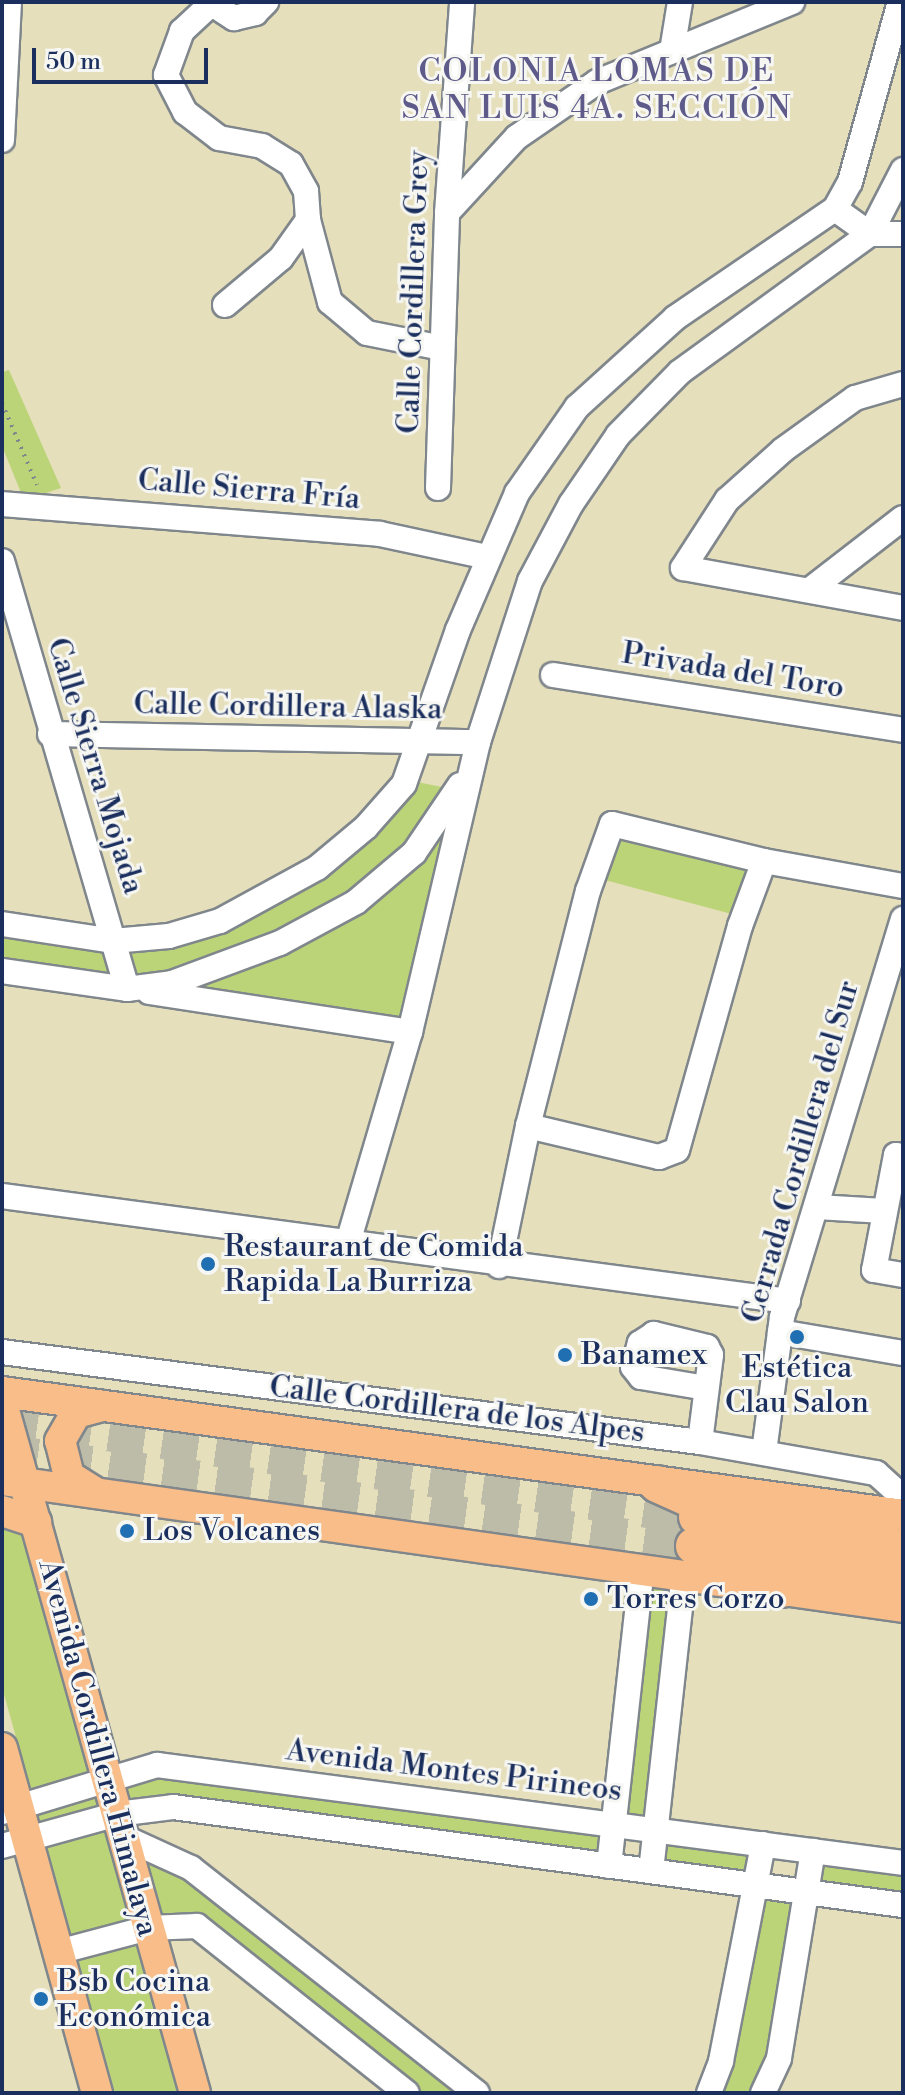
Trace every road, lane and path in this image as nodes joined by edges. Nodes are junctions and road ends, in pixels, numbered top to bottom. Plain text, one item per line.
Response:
1 (9, 2) edge
2 (266, 2) edge
3 (462, 2) edge
4 (680, 2) edge
5 (792, 2) edge
6 (900, 2) edge
7 (210, 3) edge
8 (672, 51) junction
9 (2, 140) edge
10 (903, 170) edge
11 (835, 209) junction
12 (447, 213) junction
13 (308, 220) junction
14 (870, 234) junction
15 (903, 234) edge
16 (225, 305) dead end
17 (442, 348) junction
18 (903, 384) edge
19 (2, 403) edge
20 (438, 488) dead end
21 (2, 504) edge
22 (46, 506) junction
23 (903, 518) edge
24 (487, 557) junction
25 (2, 561) edge
26 (811, 589) junction
27 (903, 608) edge
28 (553, 675) dead end
29 (903, 730) edge
30 (50, 734) junction
31 (421, 740) junction
32 (478, 742) junction
33 (764, 861) junction
34 (903, 886) edge
35 (903, 919) edge
36 (2, 924) edge
37 (113, 941) junction
38 (2, 971) edge
39 (127, 989) junction
40 (410, 1032) junction
41 (528, 1126) junction
42 (903, 1156) edge
43 (2, 1196) edge
44 (817, 1207) junction
45 (884, 1211) junction
46 (349, 1239) junction
47 (499, 1266) junction
48 (903, 1275) edge
49 (788, 1301) junction
50 (780, 1332) junction
51 (9, 1353) edge
52 (903, 1353) edge
53 (2, 1384) edge
54 (706, 1388) dead end
55 (2, 1392) edge
56 (2, 1403) edge
57 (105, 1406) junction
58 (700, 1442) junction
59 (764, 1452) junction
60 (14, 1482) edge
61 (657, 1484) junction
62 (104, 1495) junction
63 (903, 1497) edge
64 (2, 1511) edge
65 (903, 1515) edge
66 (36, 1522) junction
67 (692, 1546) junction
68 (903, 1548) edge
69 (772, 1551) junction
70 (642, 1568) junction
71 (903, 1576) edge
72 (903, 1607) edge
73 (2, 1748) edge
74 (107, 1780) junction
75 (10, 1810) edge
76 (614, 1823) junction
77 (120, 1825) junction
78 (656, 1829) junction
79 (15, 1843) edge
80 (763, 1844) junction
81 (813, 1851) junction
82 (903, 1863) edge
83 (609, 1866) junction
84 (651, 1871) junction
85 (755, 1885) junction
86 (806, 1892) junction
87 (903, 1905) edge
88 (148, 1928) junction
89 (58, 1952) junction
90 (97, 2093) edge
91 (195, 2093) edge
92 (407, 2093) edge
93 (477, 2093) edge
94 (709, 2093) edge
95 (763, 2093) edge

1 - 9 street
2 - 7 street
3 - 12 street, Calle Cordillera Grey
4 - 8 street
5 - 8 street
6 - 11 street
7 - 13 street
8 - 12 street
10 - 14 street
11 - 14 street
11 - 24 street
12 - 17 street, Calle Cordillera Grey
13 - 16 street
13 - 17 street
14 - 15 street
14 - 32 street
17 - 20 street, Calle Cordillera Grey
18 - 26 street
19 - 22 path
21 - 22 street, Calle Sierra Fría
22 - 24 street, Calle Sierra Fría
23 - 26 street
24 - 31 street
25 - 30 street, Calle Sierra Mojada
26 - 27 street
28 - 29 street, Privada del Toro
30 - 31 street, Calle Cordillera Alaska
30 - 37 street, Calle Sierra Mojada
31 - 32 street, Calle Cordillera Alaska
31 - 37 street
32 - 39 street
32 - 40 street
33 - 34 street
33 - 41 street
33 - 41 street
35 - 44 street, Cerrada Cordillera del Sur
36 - 37 street
37 - 39 street, Calle Sierra Mojada
38 - 39 street
39 - 40 street
40 - 46 street
41 - 47 street
42 - 45 street
43 - 46 street
44 - 45 street
44 - 49 street, Cerrada Cordillera del Sur
45 - 48 street
46 - 47 street
47 - 49 street
49 - 50 street, Cerrada Cordillera del Sur
50 - 52 street
50 - 59 street, Cerrada Cordillera del Sur
51 - 53 street
51 - 58 street, Calle Cordillera de los Alpes
54 - 58 street
55 - 57 main road, Calle Cordillera de los Alpes
56 - 60 main road, Avenida Cordillera Himalaya
57 - 61 main road, Calle Cordillera de los Alpes
57 - 62 main road
58 - 59 street, Calle Cordillera de los Alpes
59 - 63 street, Calle Cordillera de los Alpes
60 - 62 main road
60 - 66 main road, Avenida Cordillera Himalaya
61 - 65 main road, Calle Cordillera de los Alpes
61 - 69 highway
62 - 70 main road
64 - 66 main road
66 - 74 main road, Avenida Cordillera Himalaya
67 - 69 highway
67 - 70 main road
67 - 78 street
68 - 69 highway
69 - 71 highway
69 - 72 main road
70 - 76 street
73 - 75 main road
74 - 75 street, Avenida Montes Pirineos
74 - 76 street, Avenida Montes Pirineos
74 - 77 main road, Avenida Cordillera Himalaya
75 - 79 main road
76 - 78 street, Avenida Montes Pirineos
76 - 83 street
77 - 79 street
77 - 83 street
77 - 88 main road, Avenida Cordillera Himalaya
77 - 93 street
78 - 80 street, Avenida Montes Pirineos
78 - 84 street
79 - 89 main road
80 - 81 street, Avenida Montes Pirineos
80 - 85 street
81 - 82 street, Avenida Montes Pirineos
81 - 86 street
83 - 84 street
84 - 85 street
85 - 86 street
85 - 94 street
86 - 87 street
86 - 95 street
88 - 89 street
88 - 91 main road, Avenida Cordillera Himalaya
88 - 92 street
89 - 90 main road

